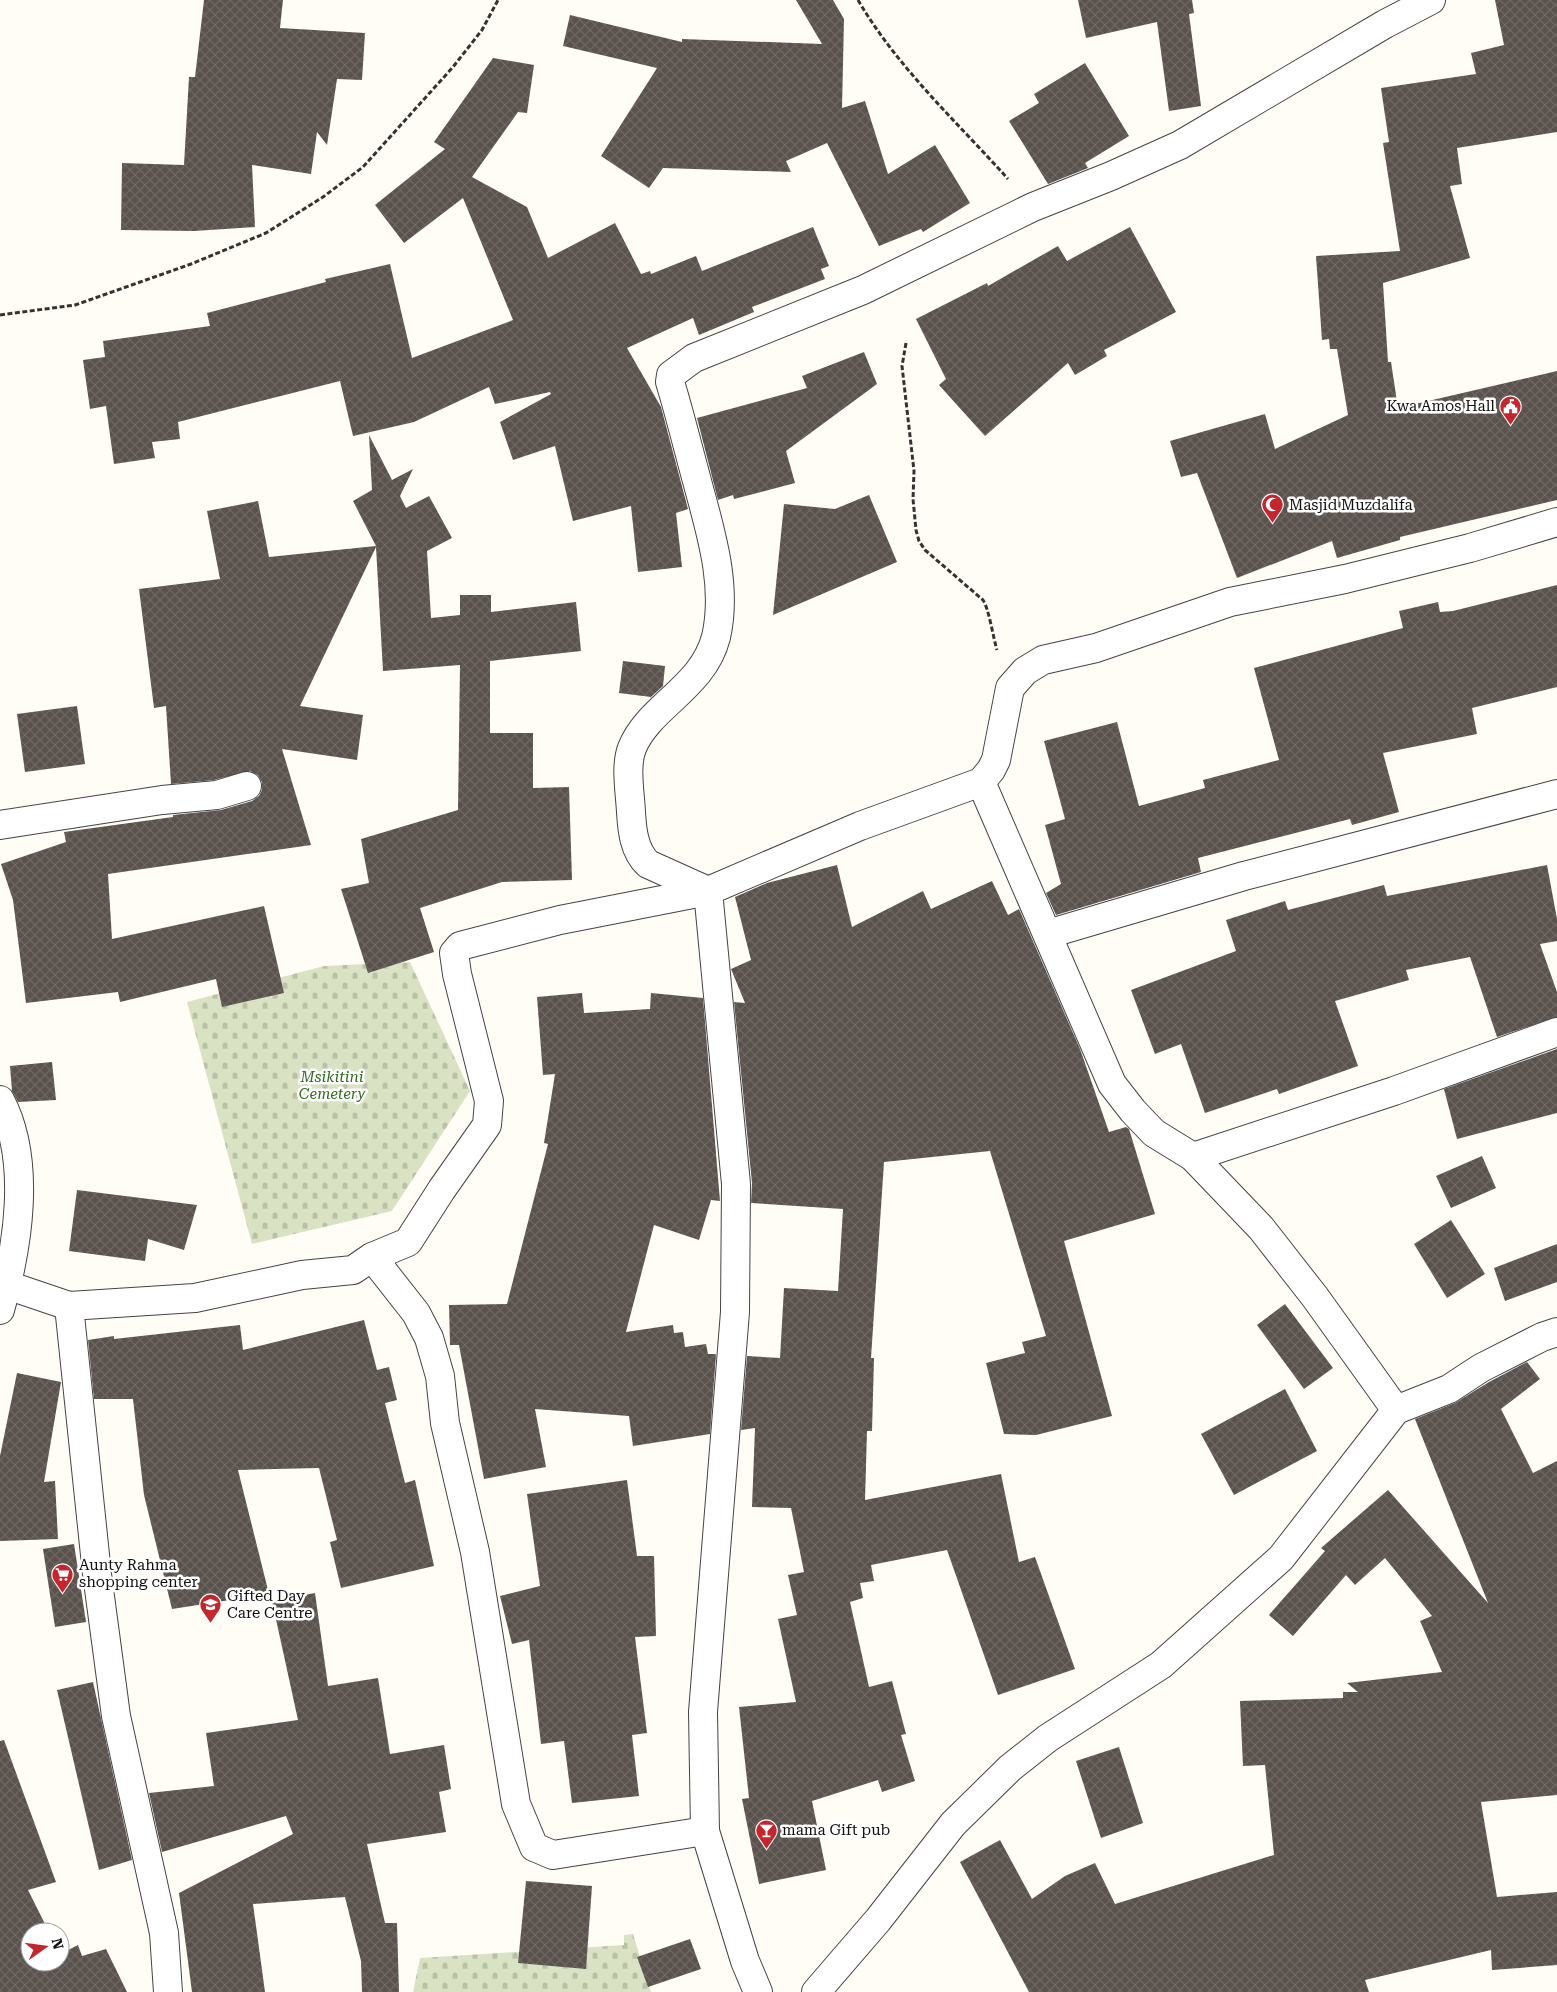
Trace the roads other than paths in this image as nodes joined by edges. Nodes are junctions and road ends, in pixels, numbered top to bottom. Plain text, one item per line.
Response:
1 (1431, 0) edge
2 (1557, 522) edge
3 (981, 782) junction
4 (246, 786) dead end
5 (1557, 794) edge
6 (0, 825) edge
7 (708, 891) junction
8 (1048, 934) junction
9 (1557, 1032) edge
10 (0, 1100) edge
11 (9, 1150) edge
12 (1193, 1157) junction
13 (372, 1257) junction
14 (4, 1298) edge
15 (69, 1306) junction
16 (1557, 1332) edge
17 (1396, 1410) junction
18 (706, 1831) junction
19 (168, 1992) edge
20 (758, 1992) edge
21 (816, 1992) edge

1 - 7 street
2 - 3 street
3 - 7 street
3 - 8 street
4 - 6 street
5 - 8 street
7 - 13 street
7 - 18 street
8 - 12 street
9 - 12 street
10 - 11 street
11 - 14 street
12 - 17 street
13 - 15 street
13 - 18 street
14 - 15 street
15 - 19 street
16 - 17 street
17 - 21 street
18 - 20 street

